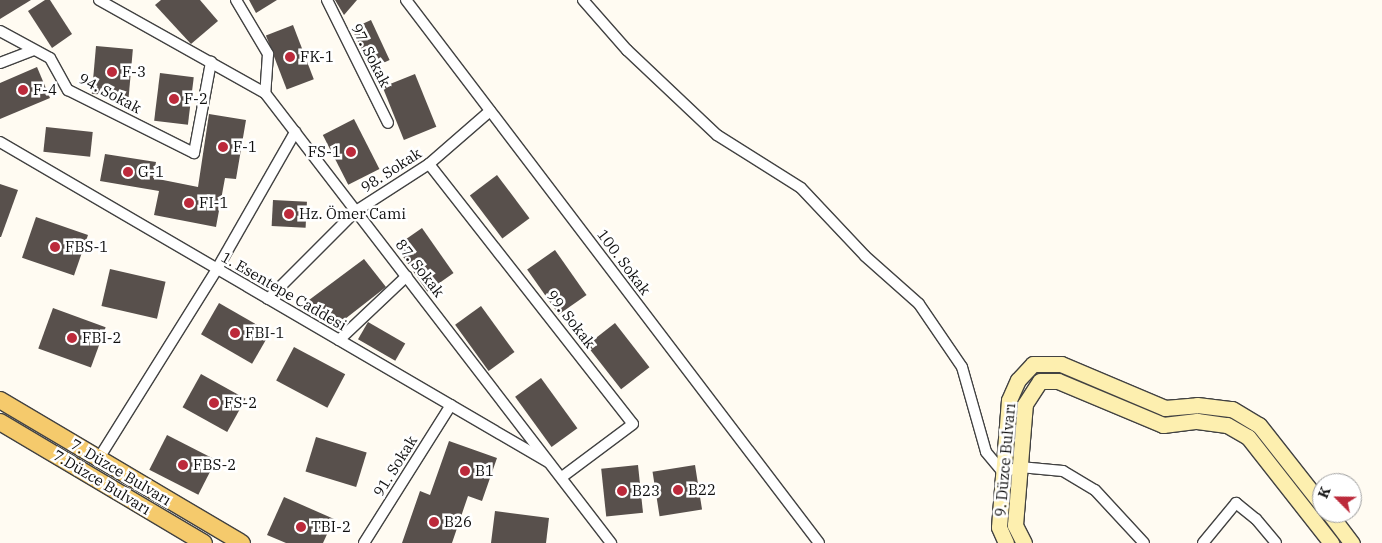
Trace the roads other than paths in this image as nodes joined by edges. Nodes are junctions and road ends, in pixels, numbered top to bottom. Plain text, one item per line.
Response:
1 (99, 0) edge
2 (236, 0) edge
3 (327, 0) edge
4 (406, 0) edge
5 (583, 0) edge
6 (0, 31) edge
7 (34, 50) junction
8 (211, 62) junction
9 (0, 64) edge
10 (265, 92) junction
11 (490, 111) junction
12 (388, 123) dead end
13 (295, 132) junction
14 (0, 142) edge
15 (429, 164) junction
16 (356, 211) junction
17 (217, 269) junction
18 (407, 276) junction
19 (268, 299) junction
20 (339, 340) junction
21 (0, 400) edge
22 (451, 405) junction
23 (0, 422) edge
24 (99, 458) junction
25 (553, 465) junction
26 (1020, 467) junction
27 (1003, 472) junction
28 (562, 477) junction
29 (1312, 492) edge
30 (1336, 523) edge
31 (204, 543) edge
32 (242, 543) edge
33 (364, 543) edge
34 (611, 543) edge
35 (819, 543) edge
36 (1006, 543) edge
37 (1024, 543) edge
38 (1144, 543) edge
39 (1203, 543) edge
40 (1276, 543) edge
41 (1331, 543) edge
42 (1352, 543) edge

1 - 8 street, 87. Sokak
2 - 10 street
3 - 12 street, 97. Sokak
4 - 11 street, 100. Sokak
5 - 27 street
6 - 7 street, 94. Sokak
7 - 8 street, 94. Sokak
7 - 9 street
8 - 10 street, 87. Sokak
10 - 13 street, 87. Sokak
11 - 15 street, 98. Sokak
11 - 35 street, 100. Sokak
13 - 16 street, 87. Sokak
13 - 17 street
14 - 17 street, 1. Esentepe Caddesi
15 - 16 street, 98. Sokak
15 - 28 street, 99. Sokak
16 - 18 street, 87. Sokak
16 - 19 street, 98. Sokak
17 - 19 street, 1. Esentepe Caddesi
17 - 24 street
18 - 20 street
18 - 25 street, 87. Sokak
19 - 20 street, 1. Esentepe Caddesi
20 - 22 street, 1. Esentepe Caddesi
21 - 24 main road, 7. Düzce Bulvarı
22 - 25 street, 1. Esentepe Caddesi
22 - 33 street, 91. Sokak
23 - 31 main road, 7.Düzce Bulvarı
24 - 32 main road, 7. Düzce Bulvarı
25 - 28 street, 87. Sokak
26 - 27 street
26 - 37 main road, 9. Düzce Bulvarı
26 - 38 street
26 - 41 main road, 9. Düzce Bulvarı
27 - 29 main road, 9. Düzce Bulvarı
27 - 36 main road, 9. Düzce Bulvarı
28 - 34 street, 87. Sokak
30 - 42 main road
39 - 40 street

